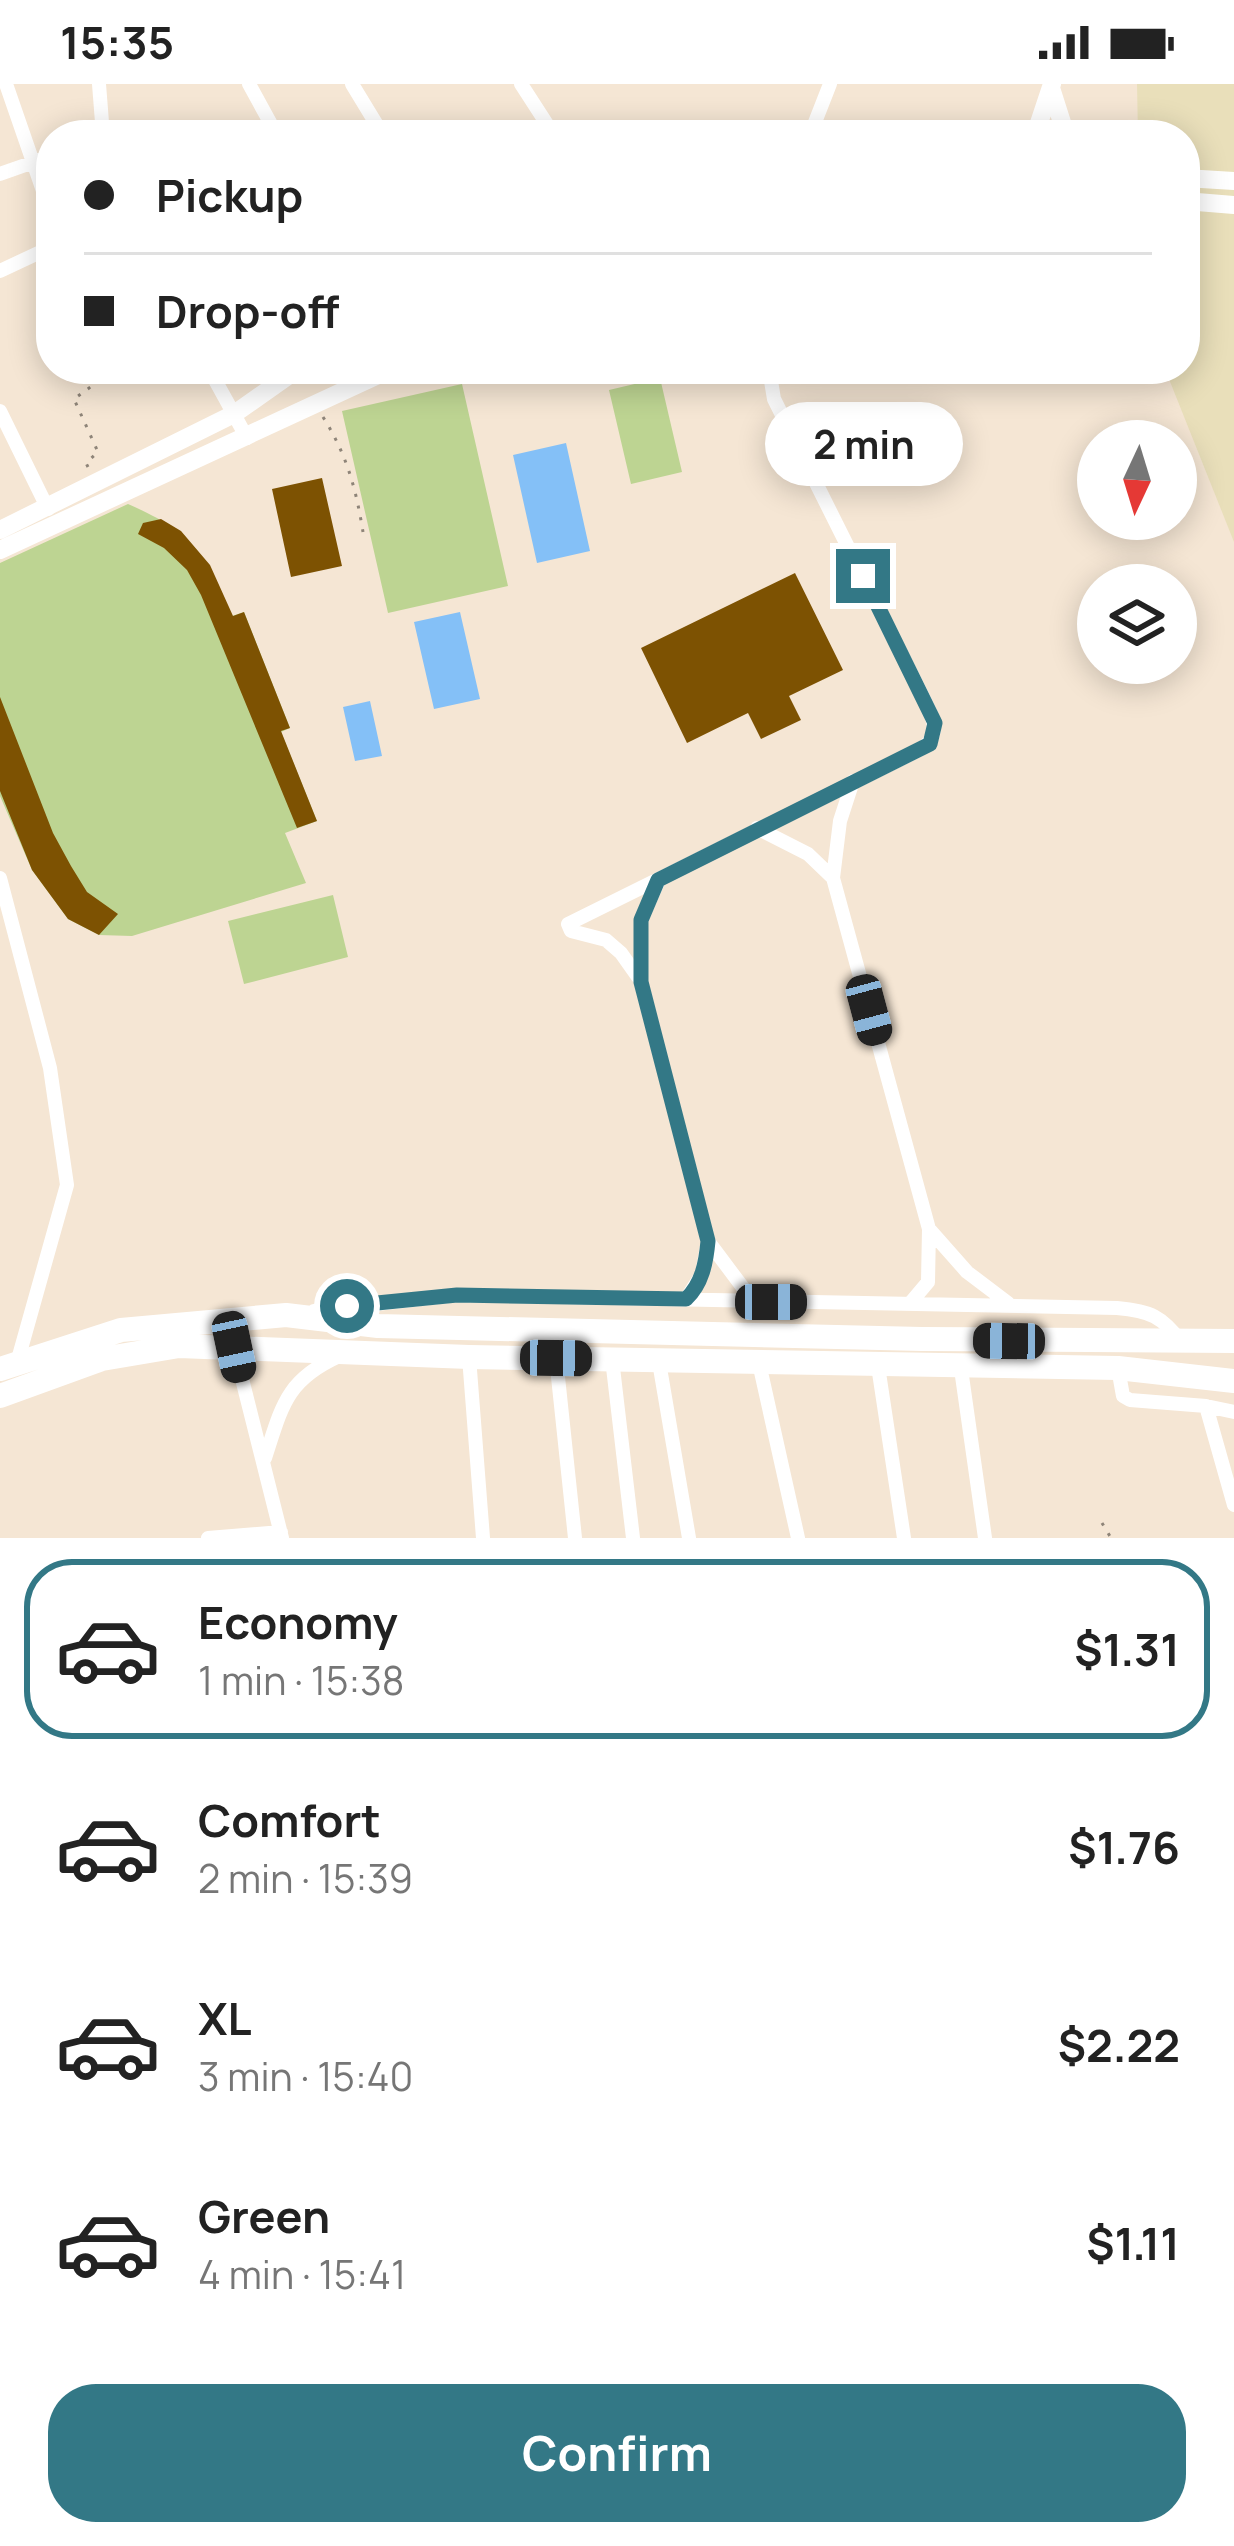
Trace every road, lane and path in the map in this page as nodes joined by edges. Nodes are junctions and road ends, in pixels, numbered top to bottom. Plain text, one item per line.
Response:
1 (6, 84) edge
2 (99, 84) edge
3 (249, 84) edge
4 (352, 84) edge
5 (521, 84) edge
6 (830, 84) edge
7 (1051, 86) edge
8 (103, 120) edge
9 (269, 120) edge
10 (373, 120) edge
11 (544, 120) edge
12 (816, 120) edge
13 (1040, 120) edge
14 (1061, 120) edge
15 (36, 162) edge
16 (33, 163) junction
17 (36, 172) edge
18 (0, 174) edge
19 (1200, 179) edge
20 (1234, 181) edge
21 (1200, 202) edge
22 (1234, 205) edge
23 (36, 254) edge
24 (0, 271) edge
25 (94, 384) edge
26 (217, 384) edge
27 (277, 384) edge
28 (360, 384) edge
29 (772, 384) edge
30 (315, 406) junction
31 (0, 411) edge
32 (234, 414) junction
33 (247, 438) junction
34 (95, 485) junction
35 (48, 508) junction
36 (0, 530) edge
37 (363, 532) dead end
38 (0, 550) edge
39 (853, 781) junction
40 (757, 828) junction
41 (0, 878) edge
42 (833, 878) junction
43 (658, 880) junction
44 (641, 982) junction
45 (929, 1229) junction
46 (708, 1241) junction
47 (686, 1299) junction
48 (912, 1301) junction
49 (771, 1302) junction
50 (1010, 1305) junction
51 (286, 1315) junction
52 (378, 1326) junction
53 (922, 1339) junction
54 (1234, 1342) edge
55 (1182, 1343) junction
56 (234, 1347) junction
57 (346, 1353) junction
58 (375, 1354) junction
59 (469, 1358) junction
60 (556, 1358) junction
61 (612, 1358) junction
62 (659, 1362) junction
63 (759, 1363) junction
64 (9, 1366) edge
65 (878, 1366) junction
66 (923, 1367) junction
67 (1118, 1368) junction
68 (961, 1369) junction
69 (1234, 1382) edge
70 (0, 1396) edge
71 (1206, 1406) junction
72 (1234, 1412) edge
73 (265, 1458) junction
74 (1234, 1504) edge
75 (1102, 1523) dead end
76 (282, 1535) edge
77 (208, 1538) edge
78 (483, 1538) edge
79 (575, 1538) edge
80 (633, 1538) edge
81 (689, 1538) edge
82 (798, 1538) edge
83 (902, 1538) edge
84 (985, 1538) edge
85 (1111, 1538) edge

1 - 16 street
2 - 8 street
3 - 9 street
4 - 10 street
5 - 11 street
6 - 12 street
7 - 13 street
7 - 14 street
15 - 16 street
16 - 17 street
16 - 18 street
19 - 20 street
21 - 22 street
23 - 24 street
25 - 34 path
26 - 32 street
27 - 32 street
28 - 30 street
29 - 39 street
30 - 33 street
30 - 37 path
31 - 35 street
32 - 33 street
32 - 34 street
33 - 38 street
34 - 35 street
35 - 36 street
39 - 40 street
39 - 42 street
40 - 42 street
40 - 43 street
41 - 64 street
42 - 45 street
43 - 44 street
43 - 44 street
44 - 46 street
45 - 48 street
45 - 50 street
46 - 47 street
46 - 49 street
47 - 49 street
47 - 51 street
48 - 49 street
48 - 50 street
50 - 55 street
51 - 52 highway
51 - 64 highway
52 - 53 highway
52 - 58 highway
53 - 55 highway
53 - 66 highway
54 - 55 highway
56 - 57 highway
56 - 70 highway
56 - 73 street
57 - 58 highway
57 - 73 street
58 - 59 highway
59 - 60 highway
59 - 78 street
60 - 61 highway
60 - 79 street
61 - 62 highway
61 - 80 street
62 - 63 highway
62 - 81 street
63 - 65 highway
63 - 82 street
65 - 66 highway
65 - 83 street
66 - 68 highway
67 - 68 highway
67 - 69 highway
67 - 71 street
68 - 84 street
71 - 72 street
71 - 74 street
73 - 76 street
75 - 85 path
76 - 77 street

